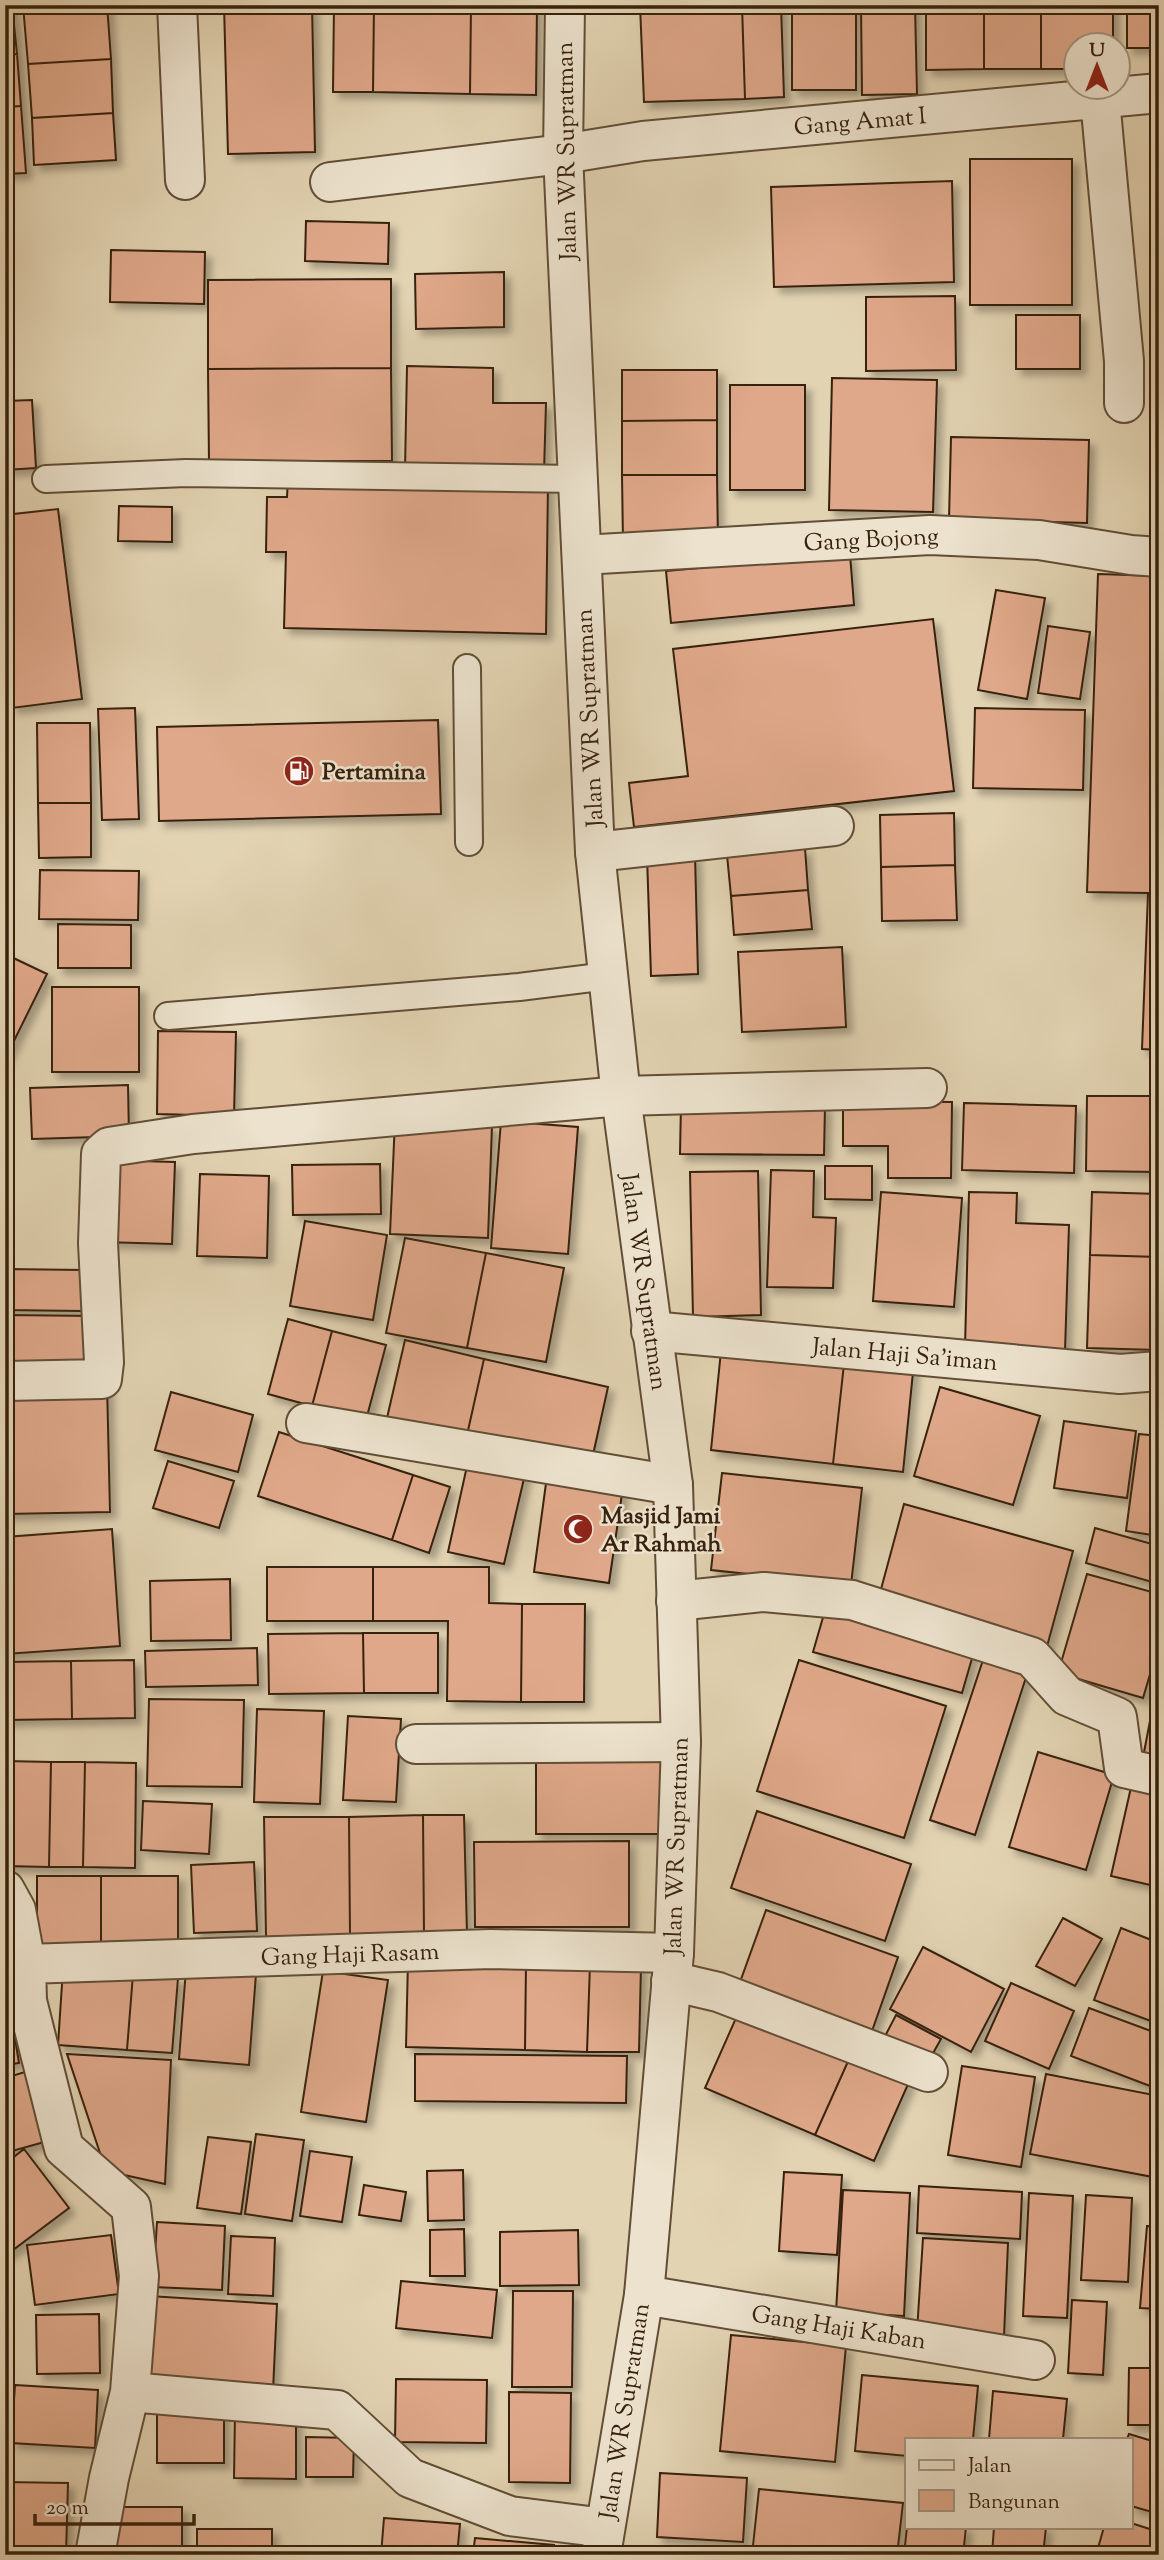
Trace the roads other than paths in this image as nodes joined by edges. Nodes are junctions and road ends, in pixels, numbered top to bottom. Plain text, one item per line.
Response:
1 (177, 5) edge
2 (565, 5) edge
3 (1159, 93) edge
4 (1132, 96) edge
5 (1067, 102) edge
6 (1100, 102) edge
7 (563, 154) junction
8 (185, 180) dead end
9 (330, 182) dead end
10 (1124, 403) dead end
11 (46, 479) dead end
12 (578, 479) junction
13 (582, 555) junction
14 (1159, 557) edge
15 (467, 668) dead end
16 (834, 825) dead end
17 (469, 842) dead end
18 (595, 852) junction
19 (608, 976) junction
20 (168, 1016) dead end
21 (927, 1088) dead end
22 (621, 1096) junction
23 (651, 1331) junction
24 (1159, 1371) edge
25 (5, 1381) edge
26 (306, 1423) dead end
27 (673, 1485) junction
28 (676, 1601) junction
29 (681, 1742) junction
30 (416, 1744) dead end
31 (1159, 1776) edge
32 (5, 1890) edge
33 (26, 1964) junction
34 (672, 1967) junction
35 (928, 2072) dead end
36 (644, 2295) junction
37 (1035, 2360) dead end
38 (130, 2392) junction
39 (603, 2541) edge
40 (95, 2555) edge

1 - 8 street
2 - 7 street, Jalan WR Supratman
3 - 4 street, Gang Amat I
5 - 7 street, Gang Amat I
6 - 10 street
7 - 9 street, Gang Amat I
7 - 12 street, Jalan WR Supratman
11 - 12 lane
12 - 13 street, Jalan WR Supratman
13 - 14 street, Gang Bojong
13 - 18 street, Jalan WR Supratman
15 - 17 lane
16 - 18 street
18 - 19 street, Jalan WR Supratman
19 - 20 lane
19 - 22 street, Jalan WR Supratman
21 - 22 street
22 - 23 street, Jalan WR Supratman
22 - 25 street
23 - 24 street, Jalan Haji Sa'iman
23 - 27 street, Jalan WR Supratman
26 - 27 street
27 - 28 street, Jalan WR Supratman
28 - 29 street, Jalan WR Supratman
28 - 31 street
29 - 30 street
29 - 34 street, Jalan WR Supratman
32 - 33 street
33 - 34 street, Gang Haji Rasam
33 - 38 street
34 - 35 street, Gang Haji Rasam
34 - 36 street, Jalan WR Supratman
36 - 37 street, Gang Haji Kaban
36 - 39 street, Jalan WR Supratman
38 - 39 street
38 - 40 street

